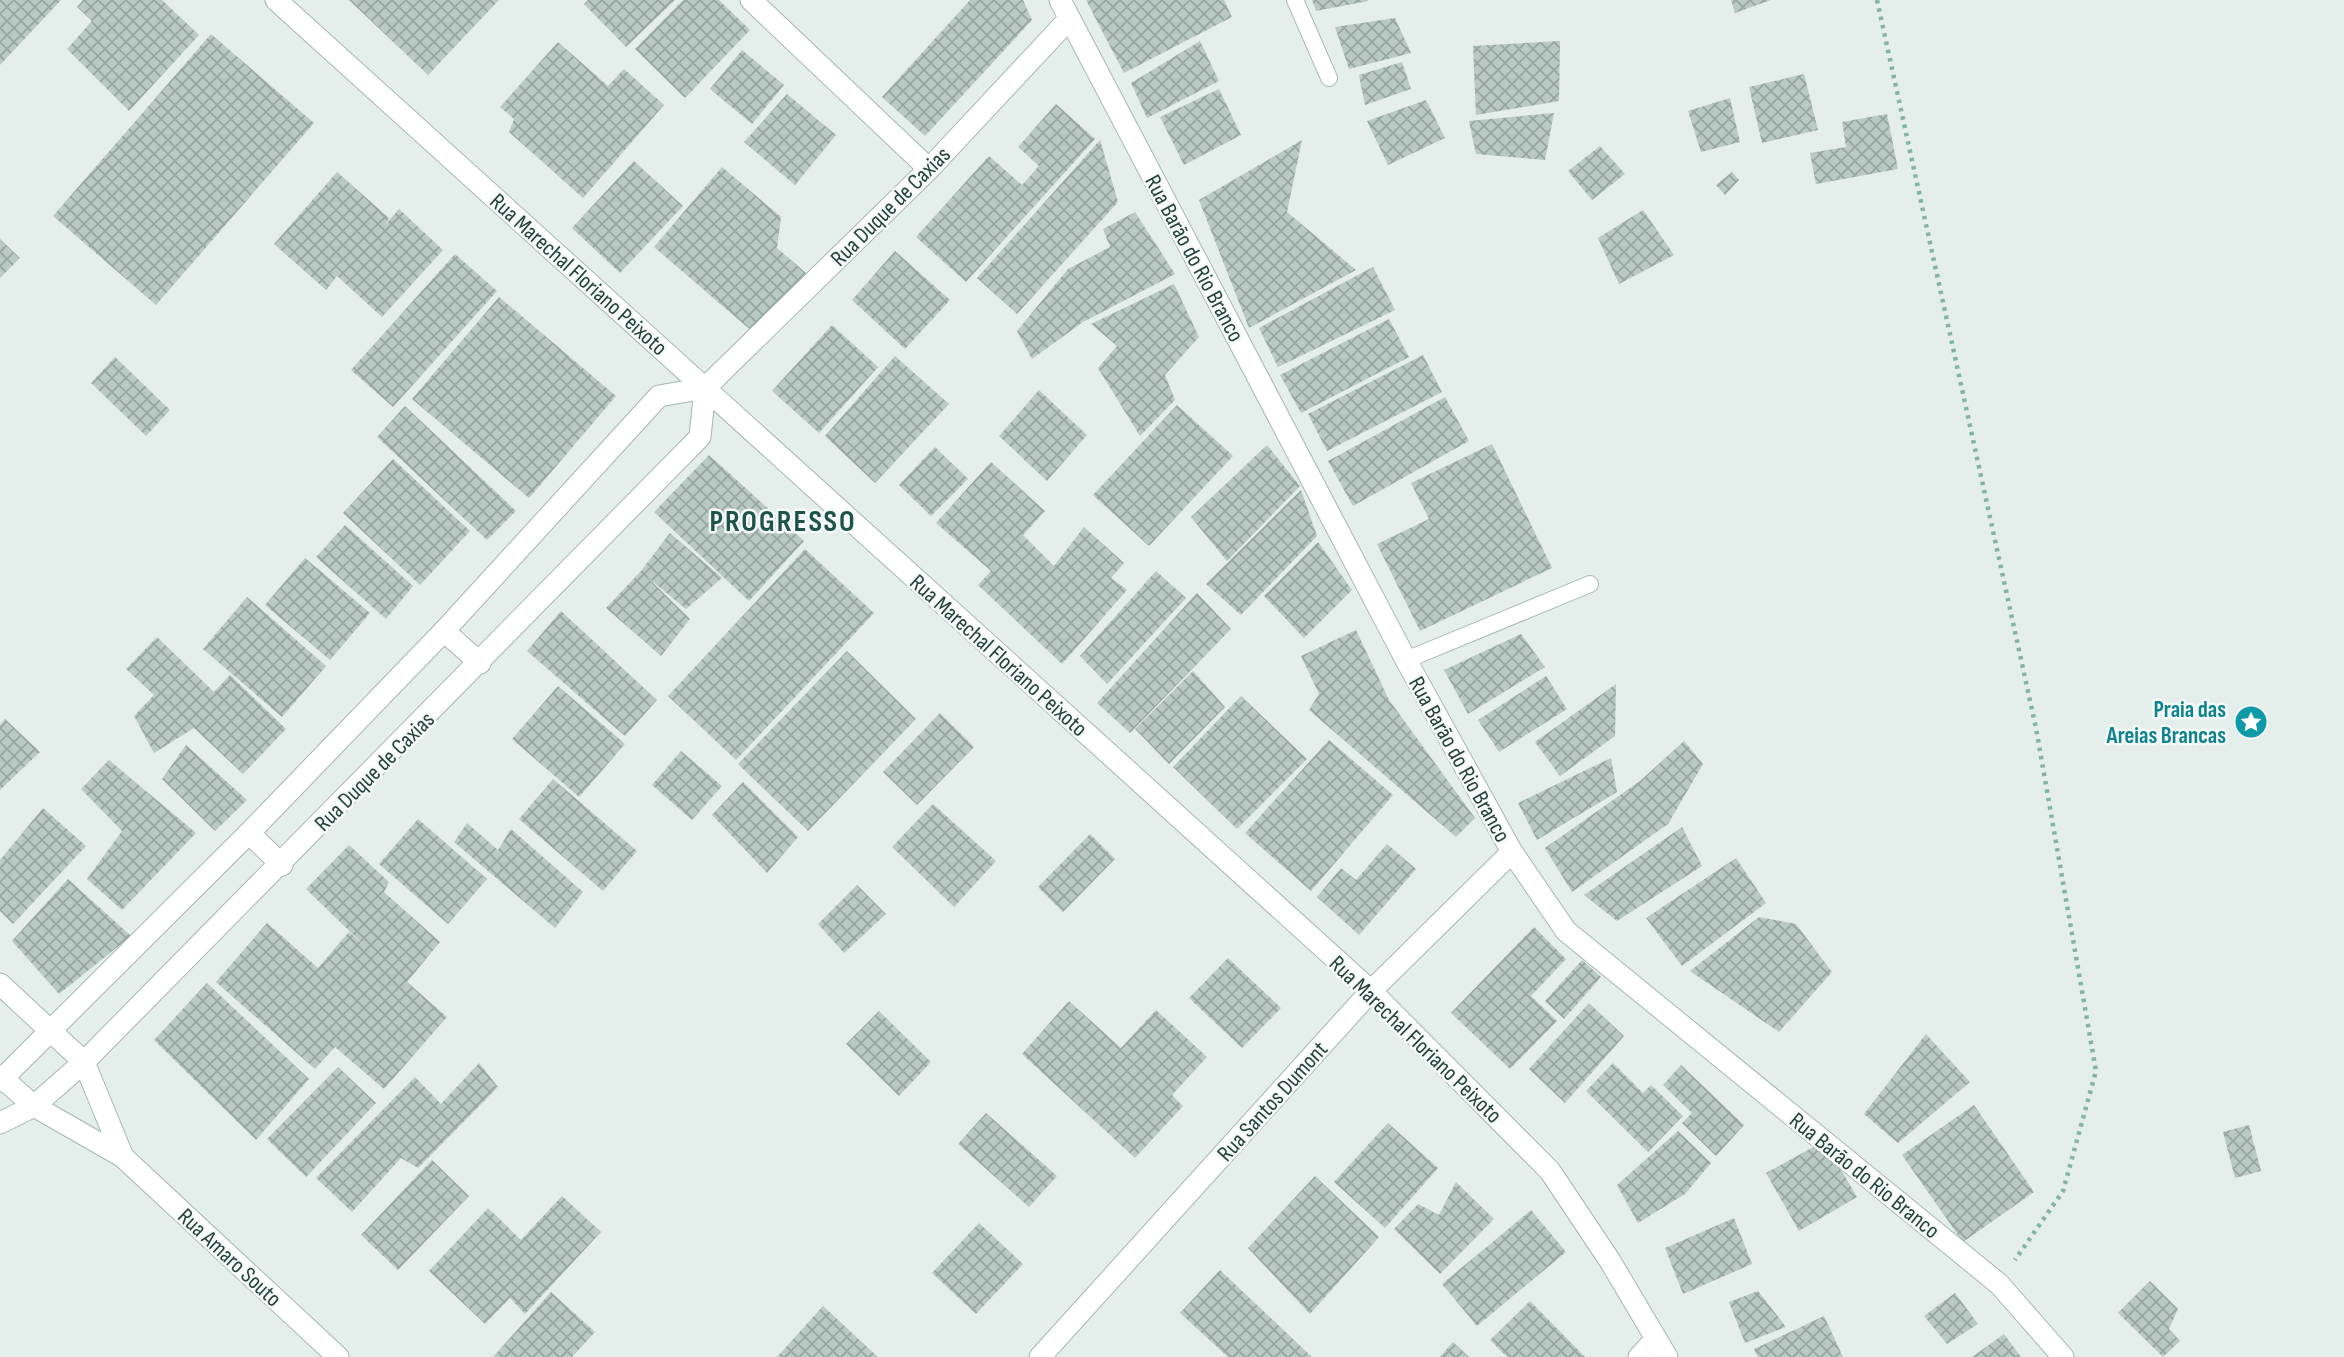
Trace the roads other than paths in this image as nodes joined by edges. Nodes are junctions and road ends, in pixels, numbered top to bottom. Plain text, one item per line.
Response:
1 (276, 0) edge
2 (751, 0) edge
3 (1295, 0) edge
4 (1065, 9) edge
5 (1329, 78) dead end
6 (929, 169) junction
7 (705, 388) junction
8 (1590, 584) dead end
9 (444, 631) junction
10 (1406, 660) junction
11 (480, 663) junction
12 (249, 833) junction
13 (1512, 852) junction
14 (282, 865) junction
15 (0, 984) edge
16 (1371, 991) junction
17 (49, 1029) junction
18 (84, 1062) junction
19 (0, 1078) edge
20 (34, 1106) junction
21 (0, 1123) edge
22 (123, 1157) junction
23 (1661, 1348) edge
24 (338, 1357) edge
25 (1040, 1357) edge
26 (1639, 1357) edge
27 (2063, 1357) edge

1 - 7 street, Rua Marechal Floriano Peixoto
2 - 6 street
3 - 5 lane
4 - 6 street, Rua Duque de Caxias
4 - 10 street, Rua Barão do Rio Branco
6 - 7 street, Rua Duque de Caxias
7 - 9 street, Rua Duque de Caxias
7 - 11 street, Rua Duque de Caxias
7 - 16 street, Rua Marechal Floriano Peixoto
8 - 10 lane
9 - 11 street
9 - 12 street, Rua Duque de Caxias
10 - 13 street, Rua Barão do Rio Branco
11 - 14 street, Rua Duque de Caxias
12 - 14 street
12 - 17 street, Rua Duque de Caxias
13 - 16 street, Rua Santos Dumont
13 - 27 street, Rua Barão do Rio Branco
14 - 18 street, Rua Duque de Caxias
15 - 17 street, Rua Amaro Souto
16 - 23 street, Rua Marechal Floriano Peixoto
16 - 25 street, Rua Santos Dumont
17 - 18 street, Rua Amaro Souto
17 - 19 street, Rua Duque de Caxias
18 - 20 street, Rua Duque de Caxias
18 - 22 street, Rua Amaro Souto
19 - 20 street, Rua Amaro Souto
20 - 21 street, Rua Duque de Caxias
20 - 22 street, Rua Amaro Souto
22 - 24 street, Rua Amaro Souto
23 - 26 street

